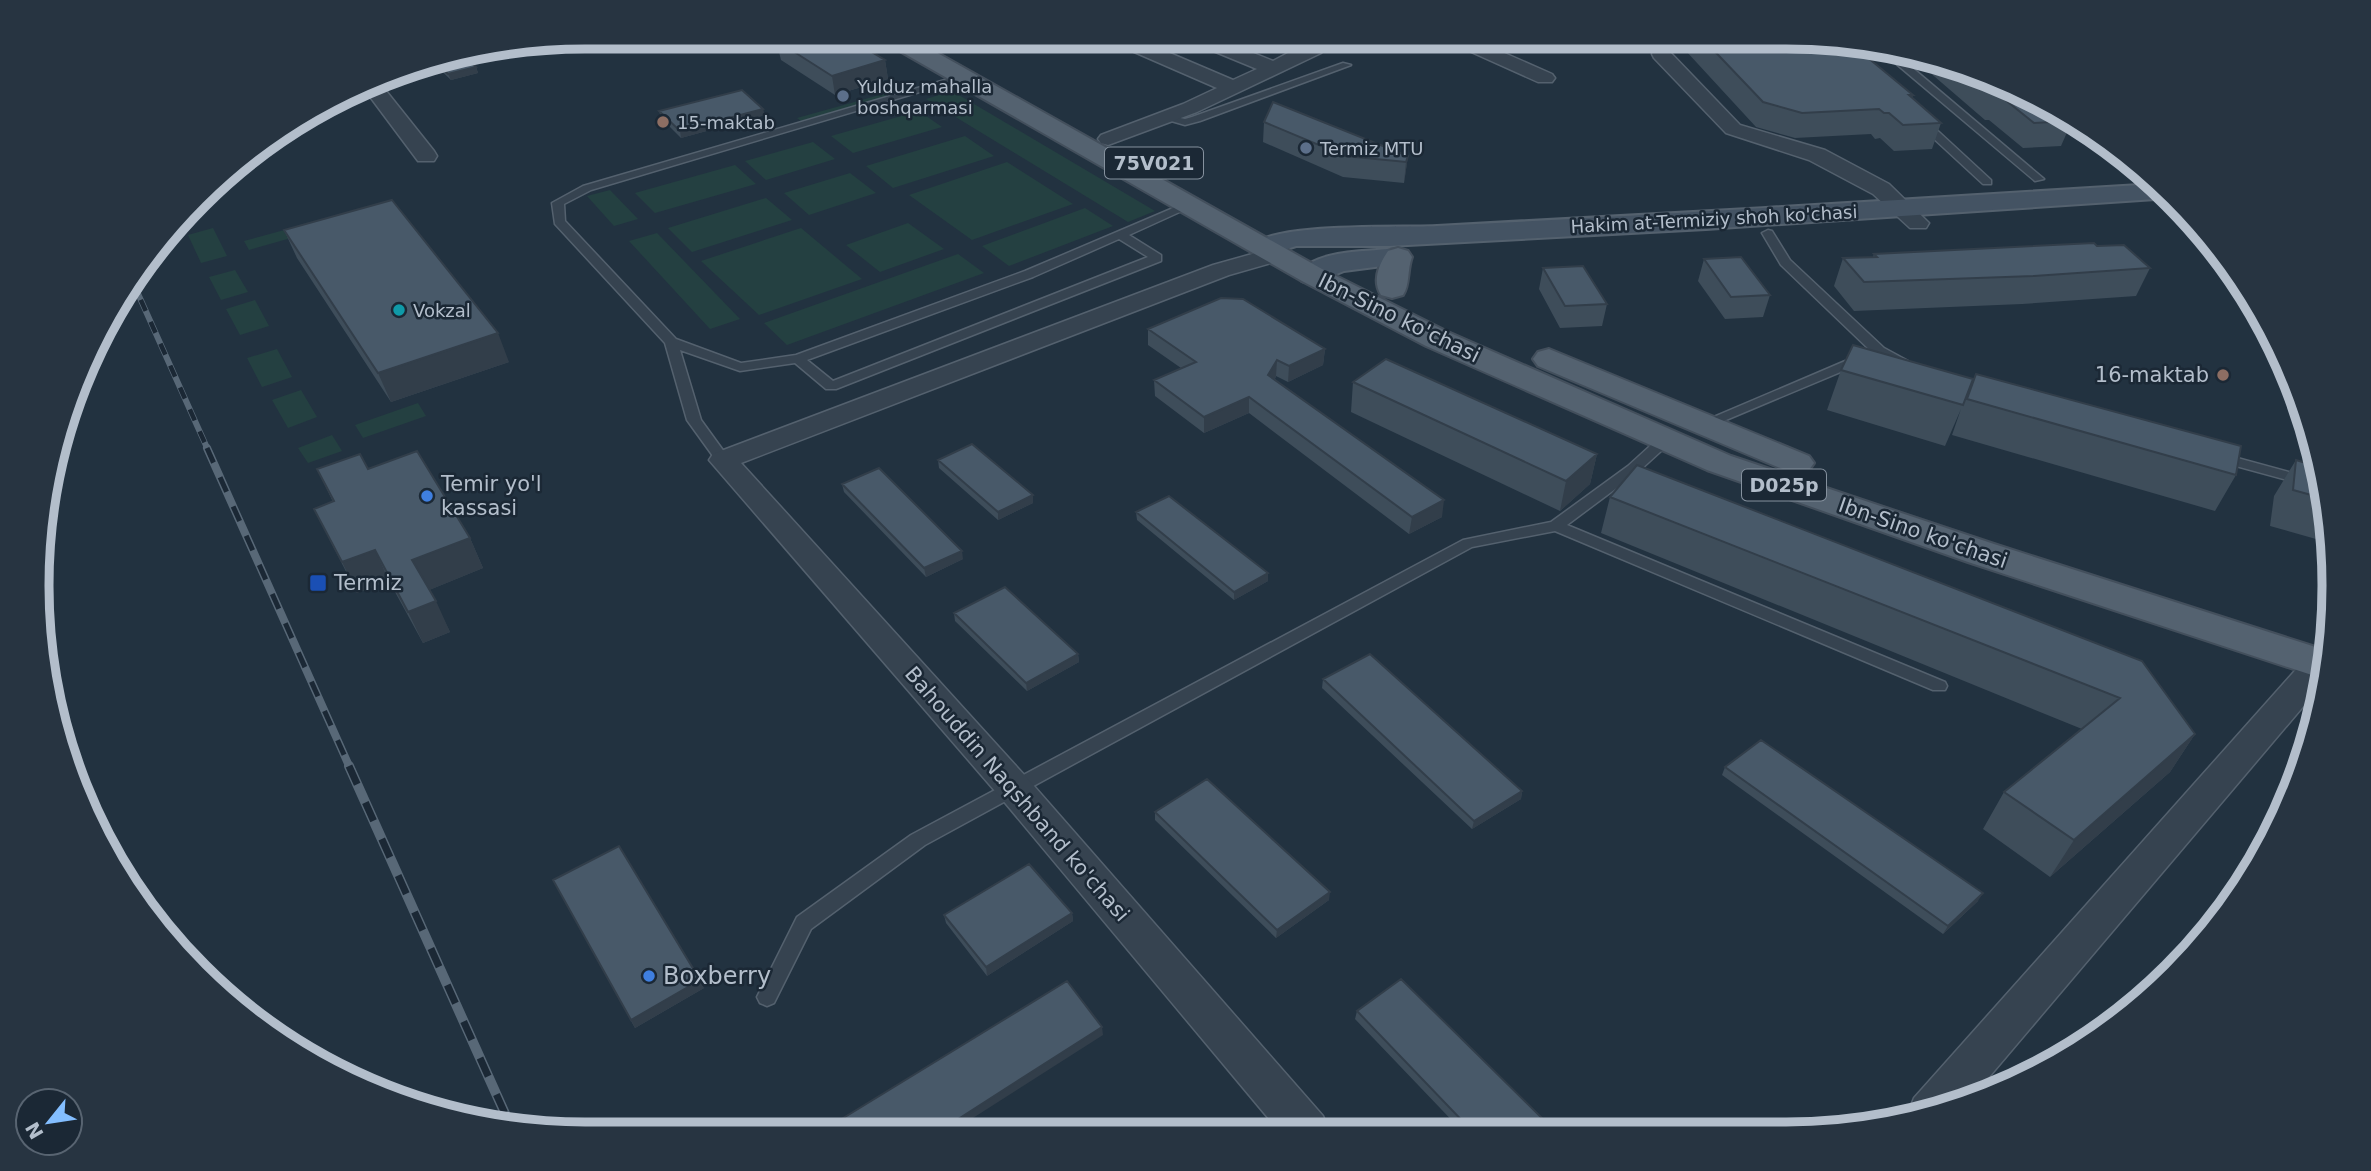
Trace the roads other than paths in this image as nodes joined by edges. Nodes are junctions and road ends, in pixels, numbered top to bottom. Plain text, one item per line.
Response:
1 (914, 49) edge
2 (937, 49) edge
3 (1144, 49) edge
4 (1225, 49) edge
5 (1303, 49) edge
6 (1480, 49) edge
7 (1847, 53) edge
8 (1661, 54) dead end
9 (1850, 56) edge
10 (1897, 61) edge
11 (1346, 65) dead end
12 (1272, 68) junction
13 (965, 77) junction
14 (1545, 78) dead end
15 (1232, 87) junction
16 (376, 92) edge
17 (1166, 118) junction
18 (1918, 118) edge
19 (1108, 139) junction
20 (426, 156) dead end
21 (2039, 179) dead end
22 (1987, 183) dead end
23 (2151, 193) edge
24 (1189, 205) junction
25 (2167, 208) edge
26 (1910, 215) junction
27 (1768, 233) junction
28 (1119, 235) junction
29 (1279, 246) junction
30 (1325, 269) junction
31 (1395, 273) junction
32 (671, 342) junction
33 (1879, 351) junction
34 (798, 359) junction
35 (1912, 367) edge
36 (1702, 425) junction
37 (1666, 439) junction
38 (2202, 453) edge
39 (723, 460) junction
40 (2312, 483) edge
41 (1556, 526) junction
42 (2317, 653) edge
43 (2317, 653) edge
44 (2315, 668) edge
45 (1939, 686) dead end
46 (1014, 788) junction
47 (767, 997) dead end
48 (1941, 1099) edge
49 (1299, 1122) edge

1 - 13 main road, 75V021
2 - 19 main road, 75V021
3 - 15 street
4 - 12 street
5 - 12 street
6 - 14 street
7 - 9 lane
8 - 26 street
10 - 21 lane
11 - 17 lane
12 - 15 street
13 - 24 main road, 75V021
13 - 32 lane
15 - 17 street
16 - 20 street
17 - 19 street
18 - 22 lane
19 - 29 main road, 75V021
23 - 26 main road, Hakim at-Termiziy shoh ko'chasi
24 - 28 lane
24 - 29 main road, 75V021
25 - 26 main road, Hakim at-Termiziy shoh ko'chasi
26 - 27 main road, Hakim at-Termiziy shoh ko'chasi
26 - 29 main road, Hakim at-Termiziy shoh ko'chasi
27 - 31 main road, Hakim at-Termiziy shoh ko'chasi
27 - 33 lane
28 - 34 lane
28 - 34 lane
29 - 30 main road, Ibn-Sino ko'chasi / D025p
29 - 39 street
30 - 31 main road, Hakim at-Termiziy shoh ko'chasi
30 - 37 main road, Ibn-Sino ko'chasi / D025p
31 - 36 main road, Ibn-Sino ko'chasi / D025p
32 - 34 lane
32 - 39 lane
33 - 35 lane
33 - 36 lane
36 - 43 main road, Ibn-Sino ko'chasi / D025p
37 - 41 lane
37 - 42 main road, Ibn-Sino ko'chasi / D025p
38 - 40 lane
39 - 46 street, Bahouddin Naqshband ko'chasi
41 - 45 lane
41 - 46 lane
44 - 48 street
46 - 47 lane
46 - 49 street, Bahouddin Naqshband ko'chasi

